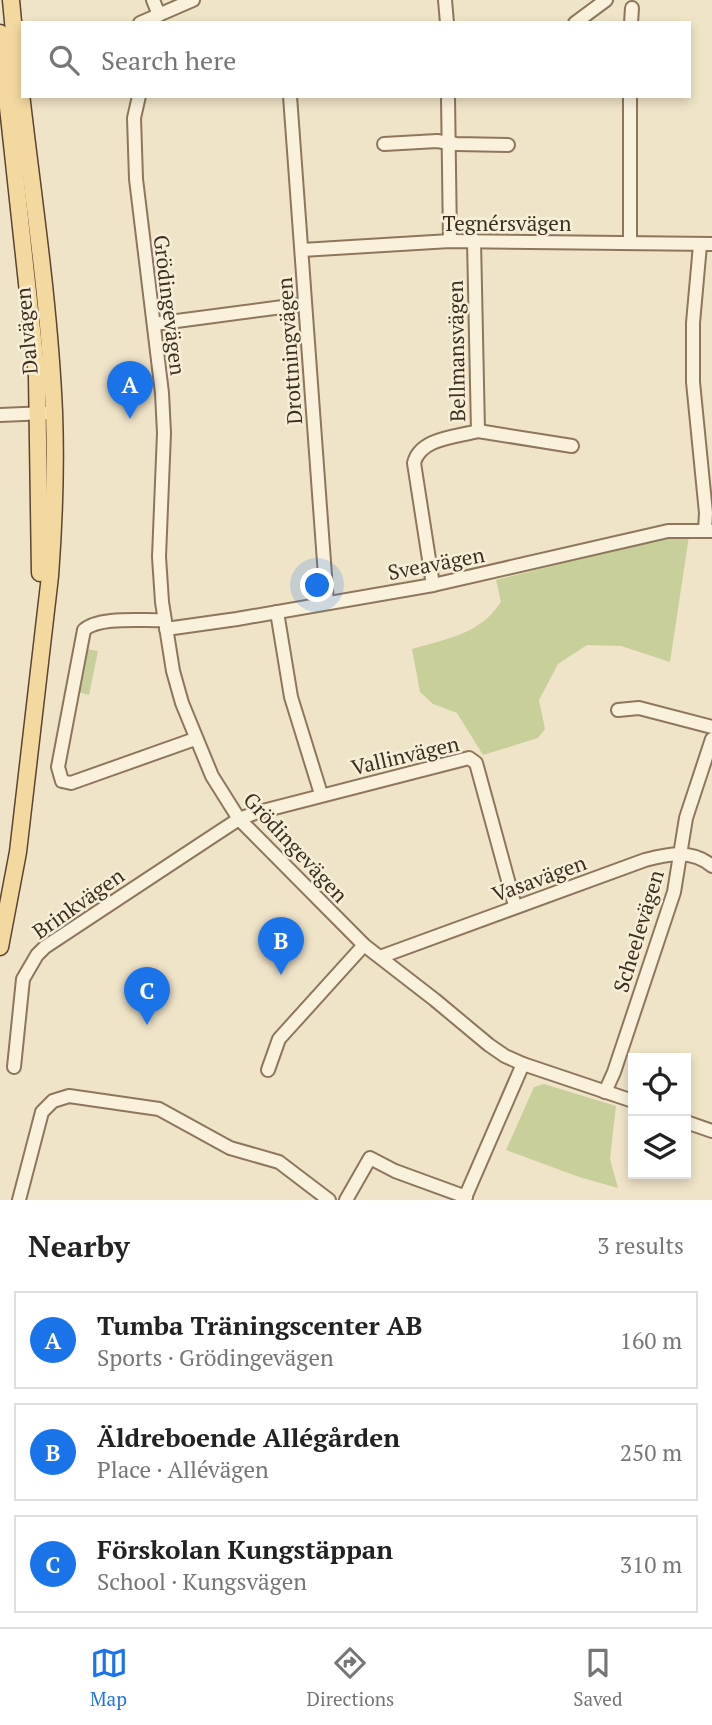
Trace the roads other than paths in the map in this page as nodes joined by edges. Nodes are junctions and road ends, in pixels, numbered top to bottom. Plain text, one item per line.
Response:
1 (10, 0) edge
2 (153, 0) edge
3 (193, 0) edge
4 (445, 0) edge
5 (606, 0) edge
6 (632, 8) dead end
7 (159, 15) junction
8 (146, 21) edge
9 (447, 21) edge
10 (578, 21) edge
11 (631, 21) edge
12 (0, 33) edge
13 (11, 57) edge
14 (139, 98) edge
15 (290, 98) edge
16 (448, 98) edge
17 (630, 98) edge
18 (448, 142) junction
19 (384, 144) dead end
20 (509, 145) dead end
21 (474, 240) junction
22 (450, 241) junction
23 (629, 243) junction
24 (706, 244) edge
25 (302, 250) junction
26 (304, 304) junction
27 (153, 324) junction
28 (47, 413) junction
29 (0, 415) edge
30 (478, 431) junction
31 (572, 446) dead end
32 (708, 530) edge
33 (433, 584) junction
34 (327, 603) junction
35 (276, 612) junction
36 (165, 624) junction
37 (618, 710) dead end
38 (712, 727) edge
39 (195, 739) junction
40 (712, 739) edge
41 (321, 794) junction
42 (239, 819) junction
43 (680, 854) junction
44 (712, 866) edge
45 (515, 906) junction
46 (364, 945) junction
47 (0, 947) edge
48 (380, 957) junction
49 (523, 1064) junction
50 (14, 1067) dead end
51 (268, 1070) dead end
52 (605, 1092) junction
53 (628, 1099) edge
54 (691, 1124) edge
55 (712, 1131) edge
56 (465, 1199) edge
57 (19, 1200) edge
58 (329, 1200) edge
59 (346, 1200) edge

1 - 13 main road, Dalvägen
2 - 7 street
3 - 7 street
4 - 9 street
5 - 10 street
6 - 11 street
7 - 8 street
12 - 13 main road, Dalvägen
13 - 28 main road, Dalvägen
14 - 27 street, Grödingevägen
15 - 25 street, Drottningvägen
16 - 18 street
17 - 23 street
18 - 19 street
18 - 20 street
18 - 22 street
21 - 22 street, Tegnérsvägen
21 - 23 street, Tegnérsvägen
21 - 30 street, Bellmansvägen
22 - 25 street, Tegnérsvägen
23 - 24 street, Tegnérsvägen
24 - 32 street
25 - 26 street, Drottningvägen
26 - 27 street
26 - 34 street, Drottningvägen
27 - 36 street, Grödingevägen
28 - 29 street
28 - 47 main road, Dalvägen
30 - 31 street
30 - 33 street, Bellmansvägen
32 - 33 street, Sveavägen
33 - 34 street, Sveavägen
34 - 35 street, Sveavägen
35 - 36 street, Sveavägen
35 - 41 street
36 - 39 street, Grödingevägen
36 - 39 street, Sveavägen
37 - 38 street
39 - 42 street, Grödingevägen
40 - 43 street, Scheelevägen
41 - 42 street, Vallinvägen
41 - 45 street, Vallinvägen
42 - 46 street, Grödingevägen
42 - 50 street, Brinkvägen
43 - 44 street
43 - 45 street, Vasavägen
43 - 52 street, Scheelevägen
45 - 48 street, Vasavägen
46 - 48 street, Grödingevägen
46 - 51 street
48 - 49 street, Grödingevägen
49 - 52 street, Grödingevägen
49 - 56 street
52 - 53 street, Grödingevägen
54 - 55 street
56 - 59 street
57 - 58 street

